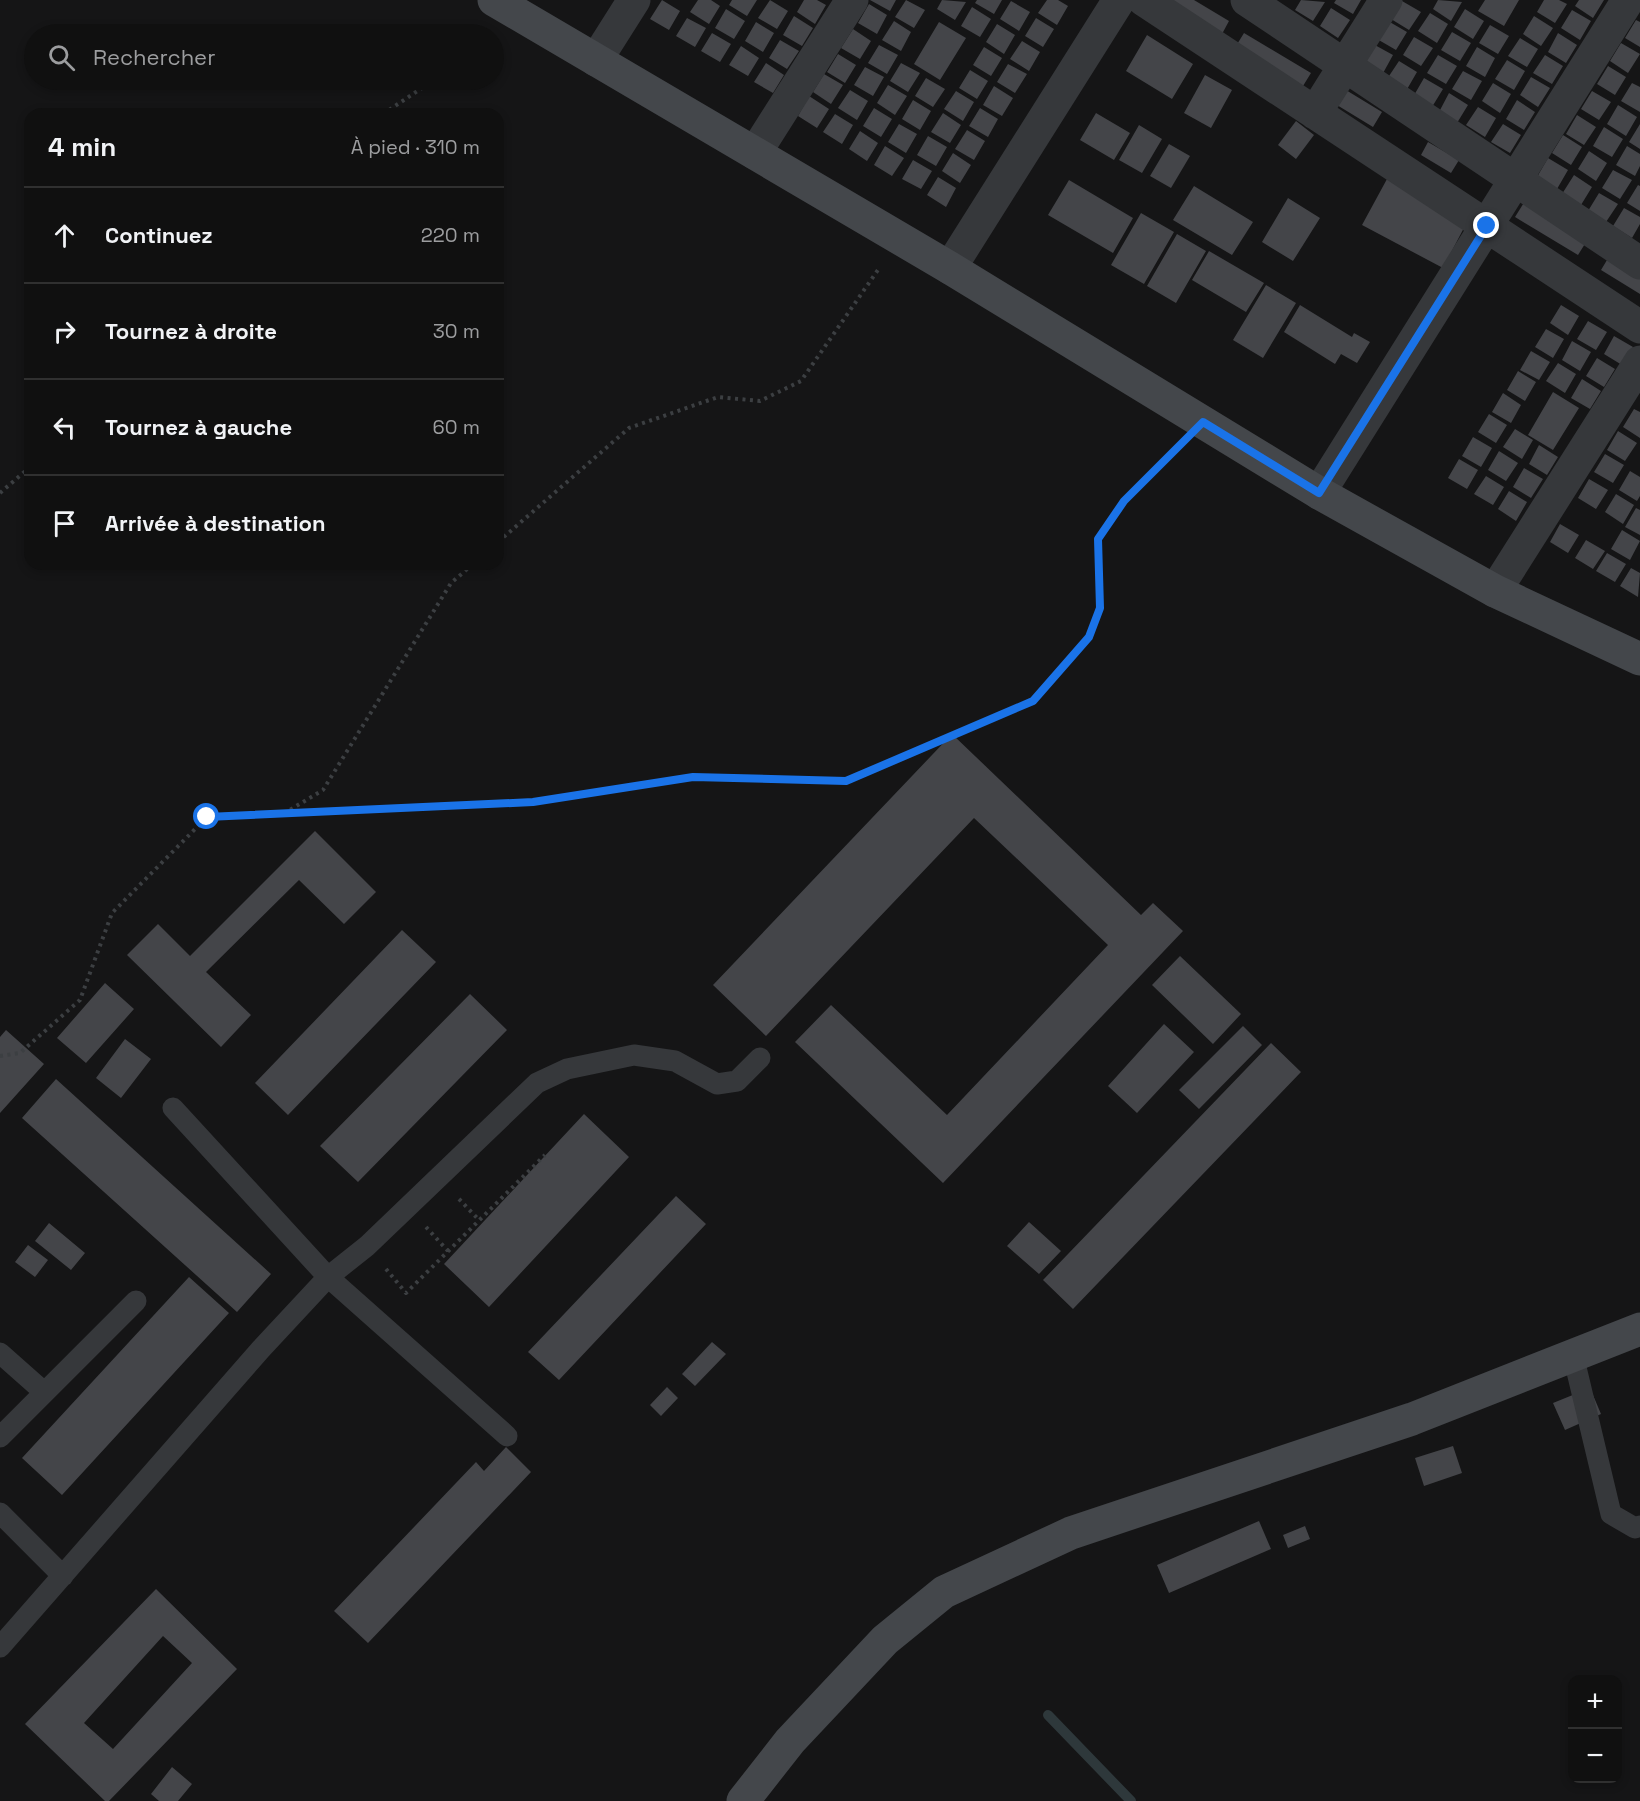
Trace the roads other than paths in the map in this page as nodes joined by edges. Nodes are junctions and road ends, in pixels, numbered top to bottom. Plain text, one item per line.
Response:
1 (494, 0) edge
2 (634, 0) edge
3 (852, 0) edge
4 (1119, 0) edge
5 (1144, 0) edge
6 (1247, 0) edge
7 (1386, 0) edge
8 (1628, 0) edge
9 (596, 60) junction
10 (1345, 66) junction
11 (1315, 113) junction
12 (755, 153) junction
13 (1516, 180) junction
14 (1487, 226) junction
15 (1640, 263) edge
16 (950, 268) junction
17 (1640, 327) edge
18 (1640, 362) edge
19 (1319, 493) junction
20 (1495, 591) junction
21 (1640, 659) edge
22 (760, 1058) dead end
23 (173, 1108) dead end
24 (328, 1277) junction
25 (136, 1300) dead end
26 (1640, 1329) edge
27 (0, 1353) edge
28 (1573, 1355) junction
29 (44, 1392) junction
30 (507, 1436) dead end
31 (0, 1437) edge
32 (0, 1513) edge
33 (1640, 1526) edge
34 (63, 1576) junction
35 (0, 1647) edge
36 (743, 1801) edge

1 - 9 street
2 - 9 street
3 - 12 street
4 - 16 street
5 - 11 street
6 - 10 street
7 - 10 street
8 - 13 street
9 - 12 street
10 - 11 street
10 - 13 street
11 - 14 street
12 - 16 street
13 - 14 street
13 - 15 street
14 - 17 street
14 - 19 street
16 - 19 street
18 - 20 street
19 - 20 street
20 - 21 street
22 - 24 lane
23 - 24 lane
24 - 30 lane
24 - 34 lane
25 - 29 lane
26 - 28 street
27 - 29 lane
28 - 33 lane
28 - 36 street
29 - 31 lane
32 - 34 lane
34 - 35 lane

